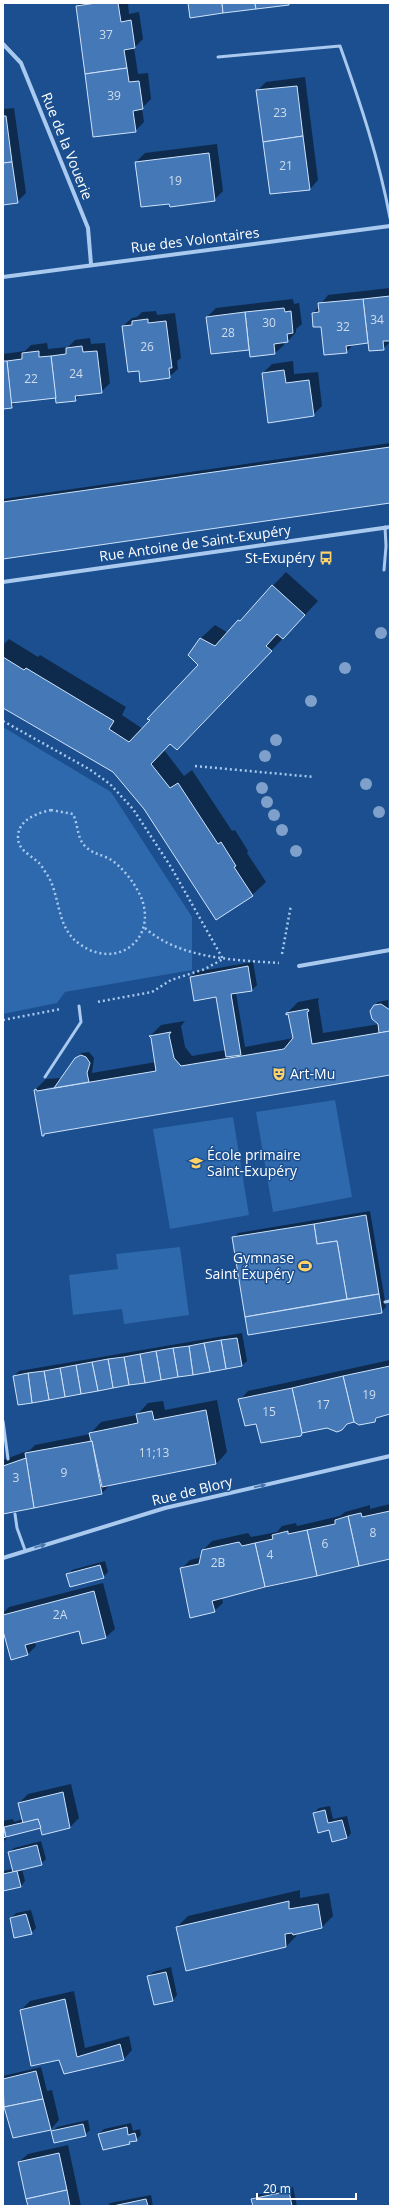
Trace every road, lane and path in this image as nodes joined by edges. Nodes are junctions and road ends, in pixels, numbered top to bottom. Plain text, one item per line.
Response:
1 (3, 44) edge
2 (218, 57) dead end
3 (390, 218) edge
4 (390, 226) edge
5 (91, 264) junction
6 (3, 277) edge
7 (388, 527) edge
8 (384, 570) dead end
9 (3, 582) edge
10 (3, 721) edge
11 (195, 766) dead end
12 (314, 777) dead end
13 (292, 905) dead end
14 (145, 928) junction
15 (390, 950) edge
16 (223, 959) junction
17 (299, 966) dead end
18 (79, 1006) junction
19 (3, 1020) edge
20 (45, 1077) dead end
21 (390, 1301) edge
22 (385, 1302) dead end
23 (3, 1422) edge
24 (390, 1456) edge
25 (8, 1459) dead end
26 (15, 1514) dead end
27 (25, 1550) junction
28 (3, 1558) edge

1 - 5 street, Rue de la Vouerie
2 - 3 lane
4 - 5 street, Rue des Volontaires
5 - 6 street, Rue des Volontaires
7 - 8 lane
7 - 9 street, Rue Antoine de Saint-Exupéry
10 - 16 path
11 - 12 path
13 - 16 path
14 - 14 path
14 - 16 path
15 - 17 street
16 - 18 path
18 - 19 path
18 - 20 lane
21 - 22 lane
23 - 25 lane
27 -> 24 street, Rue de Blory
26 - 27 lane
27 - 28 street, Rue de Blory

